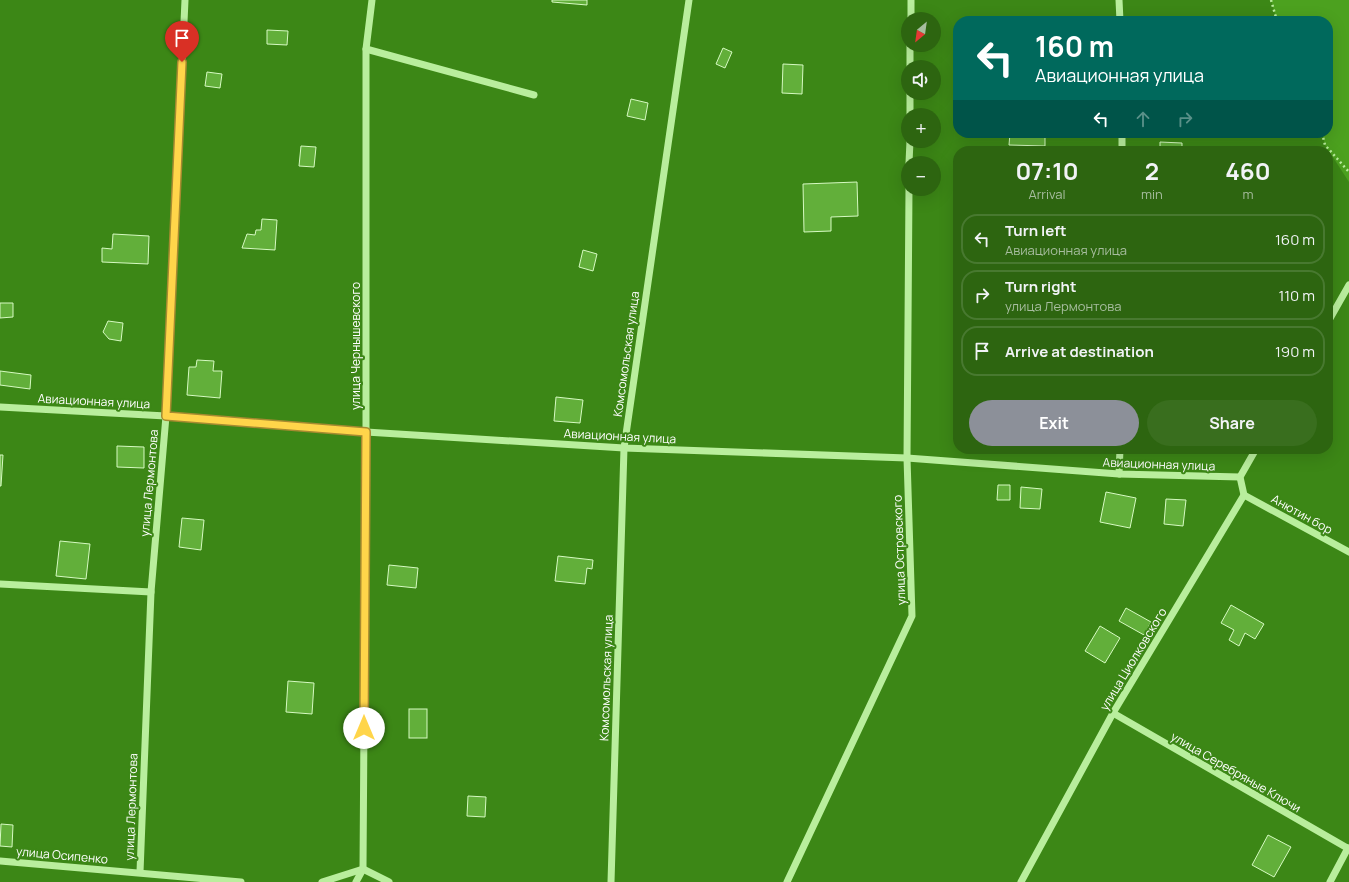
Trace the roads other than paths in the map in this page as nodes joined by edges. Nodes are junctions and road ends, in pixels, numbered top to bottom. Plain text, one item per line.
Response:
1 (185, 0) edge
2 (372, 0) edge
3 (689, 0) edge
4 (911, 0) edge
5 (1119, 0) edge
6 (911, 12) edge
7 (1120, 16) edge
8 (366, 49) junction
9 (534, 95) dead end
10 (909, 196) edge
11 (1349, 285) edge
12 (1333, 313) edge
13 (0, 408) edge
14 (166, 416) junction
15 (366, 432) junction
16 (624, 448) junction
17 (1120, 454) edge
18 (1253, 454) edge
19 (907, 458) junction
20 (1119, 474) junction
21 (1240, 477) junction
22 (1244, 495) junction
23 (1349, 552) edge
24 (0, 584) edge
25 (151, 592) junction
26 (1113, 713) junction
27 (1348, 849) edge
28 (0, 861) edge
29 (363, 869) junction
30 (140, 872) junction
31 (241, 882) edge
32 (322, 882) edge
33 (356, 882) edge
34 (389, 882) edge
35 (611, 882) edge
36 (787, 882) edge
37 (1021, 882) edge
38 (1330, 882) edge

1 - 14 street, улица Лермонтова
2 - 8 street, улица Чернышевского
3 - 16 street, Комсомольская улица
4 - 6 street
5 - 7 street
8 - 9 street
8 - 15 street, улица Чернышевского
10 - 19 street, улица Островского
11 - 12 street
13 - 14 street, Авиационная улица
14 - 15 street, Авиационная улица
14 - 25 street, улица Лермонтова
15 - 16 street, Авиационная улица
15 - 29 street, улица Чернышевского
16 - 19 street, Авиационная улица
16 - 35 street, Комсомольская улица
17 - 20 street
18 - 21 street
19 - 20 street, Авиационная улица
19 - 36 street, улица Островского
20 - 21 street, Авиационная улица
21 - 22 street
22 - 23 street, Анютин бор
22 - 26 street, улица Циолковского
24 - 25 street
25 - 30 street, улица Лермонтова
26 - 27 street, улица Серебряные Ключи
26 - 37 street, улица Циолковского
27 - 38 street
28 - 30 street, улица Осипенко
29 - 32 street
29 - 33 street, улица Чернышевского
29 - 34 street
30 - 31 street, улица Осипенко

